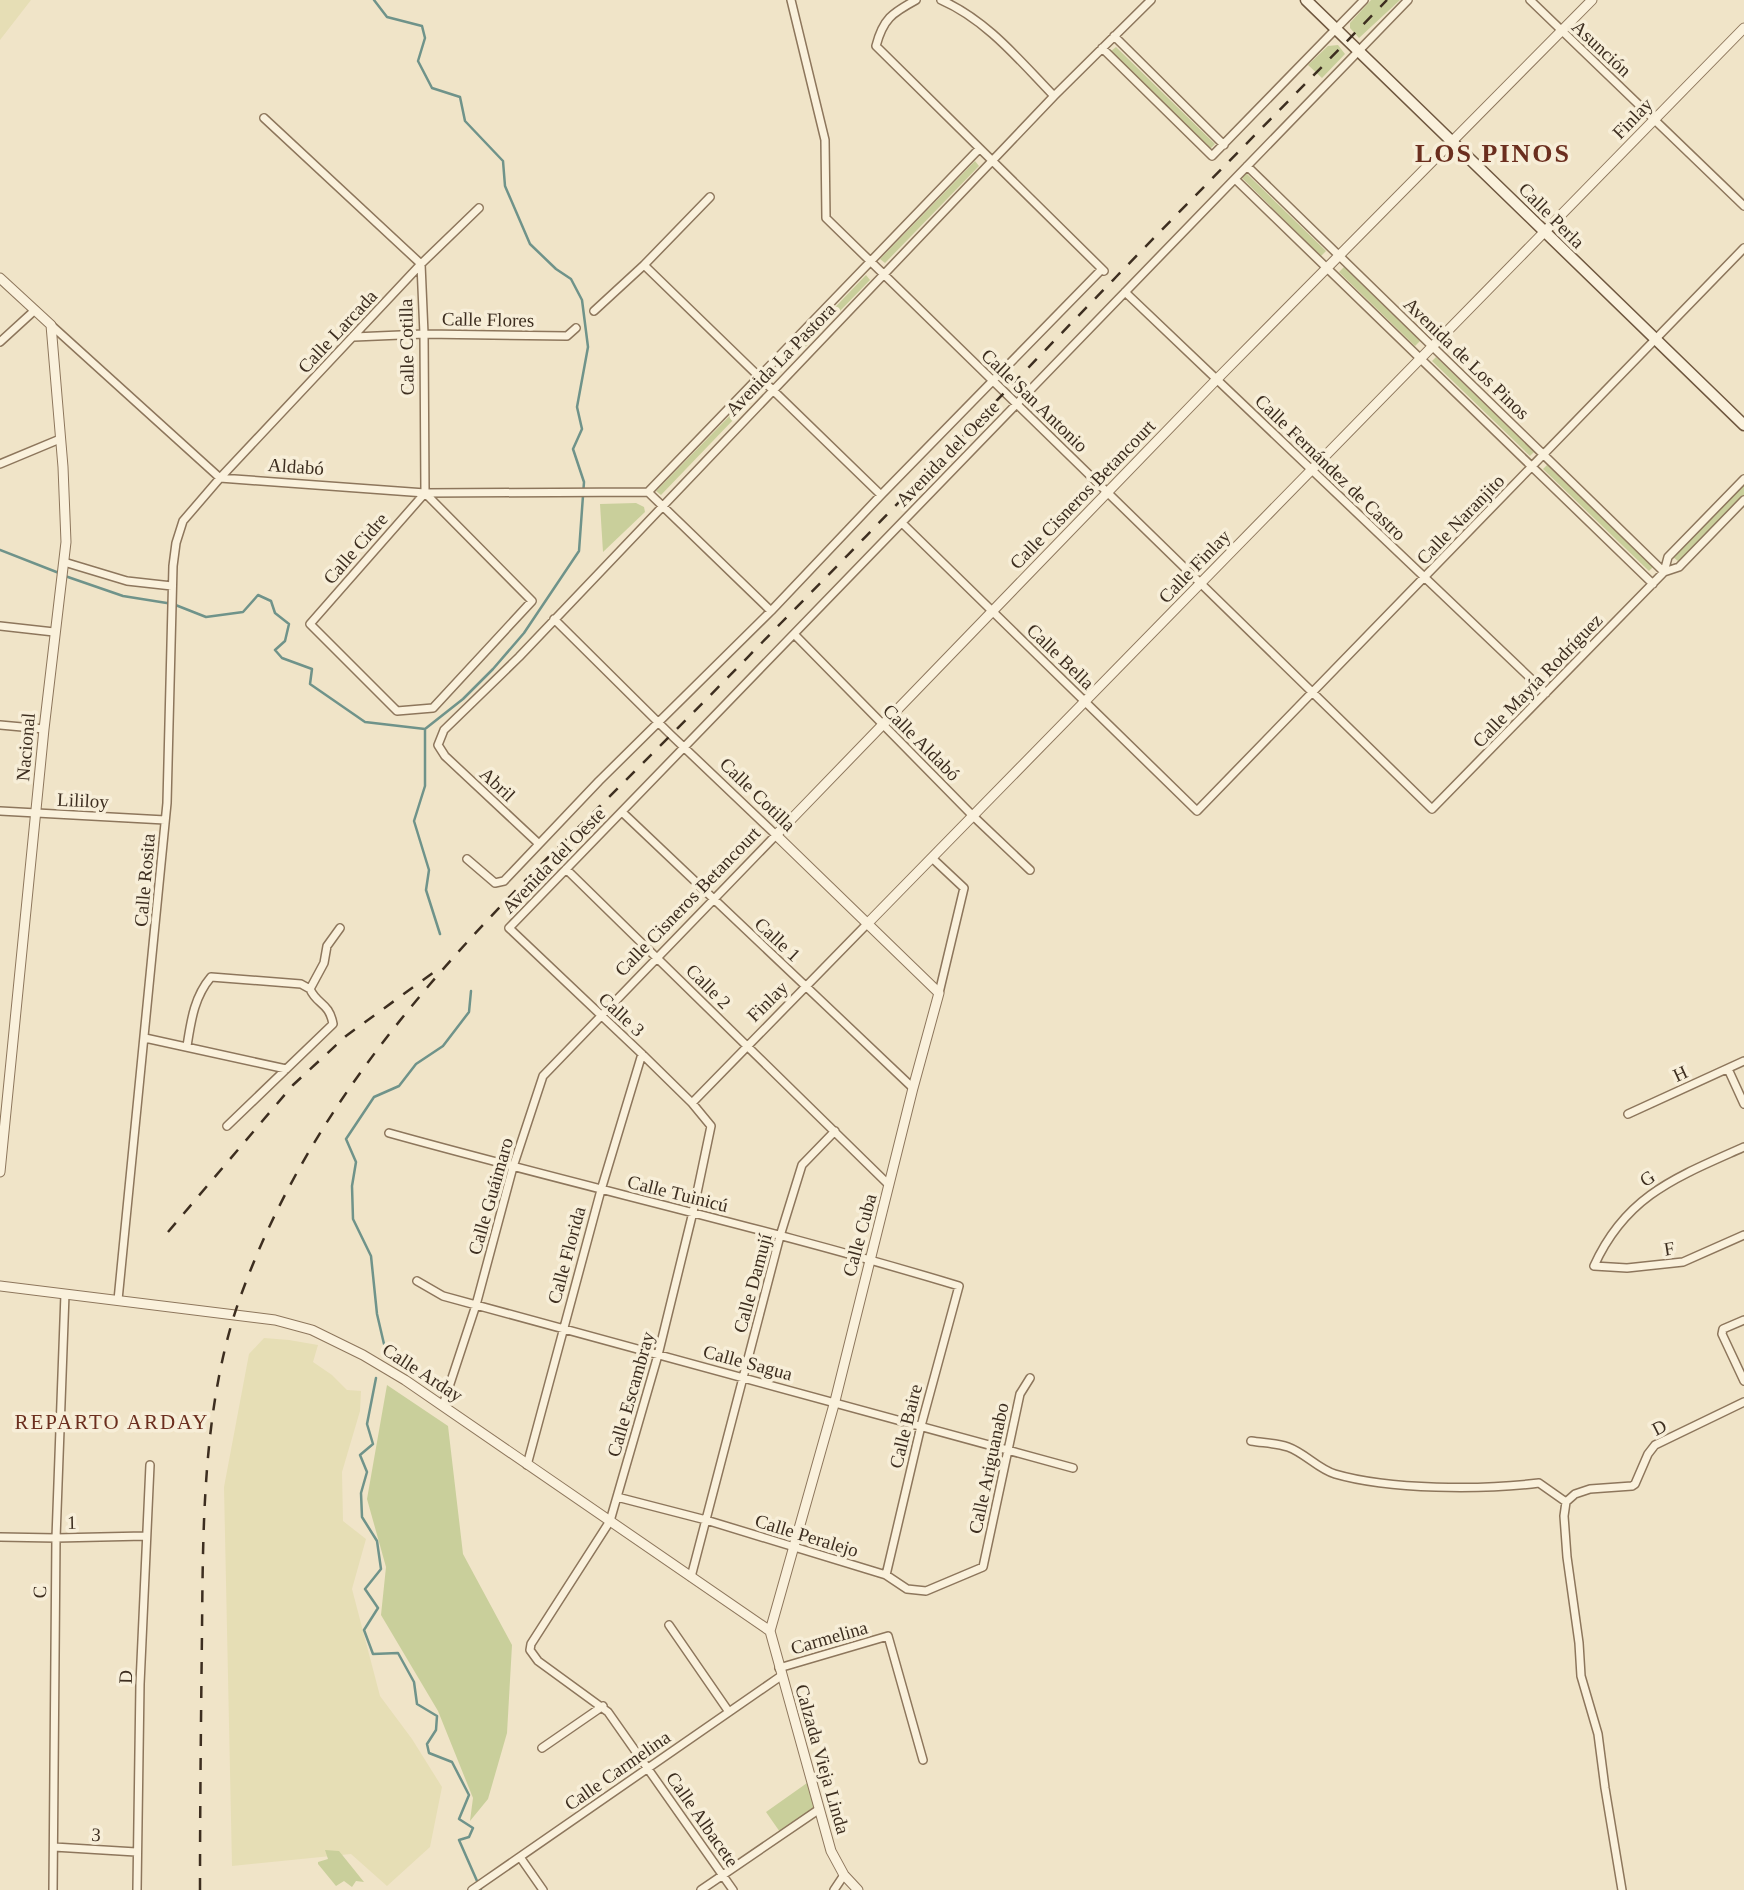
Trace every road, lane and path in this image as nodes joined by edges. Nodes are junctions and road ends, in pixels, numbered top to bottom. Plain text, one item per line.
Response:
1 (791, 0) edge
2 (916, 0) edge
3 (941, 0) edge
4 (1151, 0) edge
5 (1306, 0) edge
6 (1364, 0) edge
7 (1408, 0) edge
8 (1530, 0) edge
9 (1592, 0) edge
10 (1744, 28) edge
11 (1336, 29) junction
12 (1561, 31) junction
13 (1114, 36) junction
14 (1102, 48) junction
15 (1359, 51) junction
16 (1054, 96) junction
17 (264, 118) dead end
18 (1655, 120) junction
19 (1453, 142) junction
20 (1224, 145) junction
21 (979, 149) junction
22 (991, 161) junction
23 (1247, 166) junction
24 (1235, 179) junction
25 (710, 197) dead end
26 (1744, 206) edge
27 (480, 208) dead end
28 (1545, 232) junction
29 (1744, 248) edge
30 (1339, 256) junction
31 (871, 261) junction
32 (421, 264) junction
33 (644, 265) junction
34 (1327, 268) junction
35 (883, 274) junction
36 (0, 278) edge
37 (1125, 292) junction
38 (35, 310) junction
39 (594, 311) dead end
40 (51, 325) junction
41 (576, 328) dead end
42 (424, 334) junction
43 (354, 337) junction
44 (1655, 341) junction
45 (0, 342) edge
46 (1433, 347) junction
47 (1421, 359) junction
48 (760, 376) junction
49 (1217, 379) junction
50 (992, 380) junction
51 (773, 389) junction
52 (1017, 404) junction
53 (1744, 425) edge
54 (60, 439) junction
55 (1544, 456) junction
56 (0, 464) edge
57 (1532, 467) junction
58 (1312, 470) junction
59 (220, 478) junction
60 (1744, 479) edge
61 (648, 492) junction
62 (425, 493) junction
63 (1108, 493) junction
64 (881, 495) junction
65 (1744, 500) edge
66 (662, 506) junction
67 (902, 523) junction
68 (64, 565) junction
69 (1664, 572) junction
70 (1425, 578) junction
71 (1201, 584) junction
72 (1653, 584) junction
73 (173, 586) junction
74 (992, 610) junction
75 (771, 611) junction
76 (554, 619) junction
77 (0, 626) edge
78 (54, 632) junction
79 (794, 634) junction
80 (1313, 693) junction
81 (1546, 693) junction
82 (1085, 702) junction
83 (659, 724) junction
84 (0, 725) edge
85 (883, 726) junction
86 (44, 729) junction
87 (438, 745) joint
88 (684, 747) junction
89 (1432, 809) joint
90 (0, 811) edge
91 (1197, 811) joint
92 (622, 812) junction
93 (37, 814) junction
94 (972, 815) junction
95 (165, 820) junction
96 (776, 835) junction
97 (538, 843) junction
98 (932, 858) junction
99 (467, 859) dead end
100 (566, 869) junction
101 (1030, 870) dead end
102 (714, 899) junction
103 (867, 924) junction
104 (340, 928) dead end
105 (509, 928) joint
106 (658, 957) junction
107 (806, 987) junction
108 (310, 989) junction
109 (939, 993) junction
110 (601, 1015) junction
111 (145, 1038) junction
112 (187, 1046) junction
113 (748, 1046) junction
114 (642, 1054) junction
115 (1744, 1061) edge
116 (286, 1069) junction
117 (1728, 1069) junction
118 (913, 1088) junction
119 (692, 1103) junction
120 (1744, 1104) edge
121 (1628, 1114) dead end
122 (227, 1126) dead end
123 (711, 1126) joint
124 (835, 1131) junction
125 (389, 1133) dead end
126 (1744, 1147) edge
127 (513, 1167) junction
128 (0, 1171) edge
129 (889, 1185) junction
130 (601, 1190) junction
131 (693, 1212) junction
132 (1744, 1235) edge
133 (780, 1236) junction
134 (870, 1259) junction
135 (1594, 1266) joint
136 (417, 1281) dead end
137 (0, 1286) edge
138 (959, 1286) joint
139 (65, 1294) junction
140 (118, 1300) junction
141 (476, 1305) junction
142 (1744, 1320) edge
143 (562, 1329) junction
144 (657, 1355) junction
145 (742, 1378) junction
146 (1030, 1378) dead end
147 (1744, 1381) edge
148 (835, 1401) junction
149 (1744, 1402) edge
150 (443, 1405) junction
151 (921, 1426) junction
152 (1251, 1441) dead end
153 (1007, 1449) junction
154 (150, 1465) dead end
155 (527, 1465) junction
156 (1073, 1468) dead end
157 (617, 1497) junction
158 (1566, 1502) junction
159 (706, 1520) junction
160 (610, 1521) junction
161 (0, 1536) edge
162 (145, 1536) junction
163 (56, 1538) junction
164 (792, 1546) junction
165 (983, 1567) joint
166 (886, 1575) junction
167 (691, 1577) junction
168 (669, 1625) dead end
169 (770, 1631) junction
170 (530, 1650) joint
171 (780, 1672) junction
172 (603, 1706) junction
173 (729, 1712) junction
174 (542, 1748) dead end
175 (923, 1760) dead end
176 (648, 1767) junction
177 (818, 1810) junction
178 (54, 1847) junction
179 (136, 1852) junction
180 (520, 1857) junction
181 (723, 1875) junction
182 (844, 1875) junction
183 (53, 1890) edge
184 (136, 1890) edge
185 (471, 1890) edge
186 (543, 1890) edge
187 (701, 1890) edge
188 (733, 1890) edge
189 (834, 1890) edge
190 (858, 1890) edge
191 (1622, 1890) edge

1 - 31 street, Calle San Antonio
2 - 21 street
3 - 16 street
4 - 13 street, Avenida La Pastora
5 - 11 main road, Calle Perla
6 - 11 street
7 - 15 street, Avenida del Oeste
8 - 12 street, Asunción
9 - 12 street, Calle Cisneros Betancourt
10 - 18 street, Finlay
11 - 15 main road, Calle Perla
11 - 20 street
12 - 18 street, Asunción
12 - 19 street, Calle Cisneros Betancourt
13 - 14 street, Avenida La Pastora
13 - 20 street
14 - 16 street, Avenida La Pastora
14 - 20 street
15 - 19 main road, Calle Perla
15 - 23 street, Avenida del Oeste
16 - 22 street, Avenida La Pastora
17 - 32 street
18 - 26 street, Asunción
18 - 28 street, Finlay
19 - 28 main road, Calle Perla
19 - 30 street, Calle Cisneros Betancourt
21 - 22 street
21 - 31 street, Avenida La Pastora
22 - 35 street, Avenida La Pastora
22 - 50 street, Avenida del Oeste
23 - 24 street, Avenida del Oeste
23 - 30 street, Avenida de Los Pinos
24 - 34 street, Avenida de Los Pinos
24 - 37 street, Avenida del Oeste
25 - 33 street
27 - 32 street, Calle Larcada
28 - 44 main road, Calle Perla
28 - 46 street, Calle Finlay
29 - 44 street, Calle Naranjito
30 - 34 street, Calle Cisneros Betancourt
30 - 46 street, Avenida de Los Pinos
31 - 35 street, Calle San Antonio
31 - 48 street, Avenida La Pastora
32 - 42 street, Calle Cotilla
32 - 43 street, Calle Larcada
33 - 39 street
33 - 48 street
34 - 47 street, Avenida de Los Pinos
34 - 49 street, Calle Cisneros Betancourt
35 - 50 street, Calle San Antonio
35 - 51 street, Avenida La Pastora
36 - 38 street
37 - 49 street, Calle Fernández de Castro
37 - 52 street, Avenida del Oeste
38 - 40 street
38 - 45 street
40 - 54 street, Nacional
40 - 59 street
41 - 42 street, Calle Flores
42 - 43 street, Calle Flores
42 - 62 street, Calle Cotilla
43 - 59 street, Calle Larcada
44 - 53 main road, Calle Perla
44 - 55 street, Calle Naranjito
46 - 47 street, Calle Finlay
46 - 55 street, Avenida de Los Pinos
47 - 57 street, Avenida de Los Pinos
47 - 58 street, Calle Finlay
48 - 51 street
48 - 61 street, Avenida La Pastora
49 - 58 street, Calle Fernández de Castro
49 - 63 street, Calle Cisneros Betancourt
50 - 52 street, Calle San Antonio
50 - 64 street, Avenida del Oeste
51 - 64 street
51 - 66 street, Avenida La Pastora
52 - 63 street, Calle San Antonio
52 - 67 street, Avenida del Oeste
54 - 56 street
54 - 68 street, Nacional
55 - 57 street, Calle Naranjito
55 - 69 street, Avenida de Los Pinos
57 - 70 street, Calle Naranjito
57 - 72 street, Avenida de Los Pinos
58 - 70 street, Calle Fernández de Castro
58 - 71 street, Calle Finlay
59 - 62 street, Aldabó
59 - 73 street, Calle Rosita
60 - 69 street, Calle Mayía Rodríguez
61 - 62 street, Aldabó
61 - 66 street
62 - 62 street, Calle Cidre
63 - 71 street, Calle San Antonio
63 - 74 street, Calle Cisneros Betancourt
64 - 75 street, Avenida del Oeste
65 - 69 street, Calle Mayía Rodríguez
66 - 75 street
66 - 76 street, Avenida La Pastora
67 - 74 street, Calle Bella
67 - 79 street, Avenida del Oeste
68 - 73 street
68 - 78 street, Nacional
69 - 72 street, Calle Mayía Rodríguez
70 - 80 street, Calle Naranjito
70 - 81 street, Calle Fernández de Castro
71 - 80 street, Calle San Antonio
71 - 82 street, Calle Finlay
72 - 81 street, Calle Mayía Rodríguez
73 - 95 street, Calle Rosita
74 - 82 street, Calle Bella
74 - 85 street, Calle Cisneros Betancourt
75 - 83 street, Avenida del Oeste
76 - 83 street, Calle Cotilla
76 - 87 street, Avenida La Pastora
77 - 78 street
78 - 86 street, Nacional
79 - 85 street, Calle Aldabó
79 - 88 street, Avenida del Oeste
80 - 89 street, Calle San Antonio
80 - 91 street, Calle Naranjito
81 - 89 street, Calle Mayía Rodríguez
82 - 91 street, Calle Bella
82 - 94 street, Calle Finlay
83 - 88 street, Calle Cotilla
83 - 97 street, Avenida del Oeste
84 - 86 street
85 - 94 street, Calle Aldabó
85 - 96 street, Calle Cisneros Betancourt
86 - 93 street, Nacional
87 - 97 street, Abril
88 - 92 street, Avenida del Oeste
88 - 96 street, Calle Cotilla
90 - 93 street, Lililoy
92 - 100 street, Avenida del Oeste
92 - 102 street, Calle 1
93 - 95 street, Lililoy
93 - 128 street, Nacional
94 - 98 street, Calle Finlay
94 - 101 street, Calle Aldabó
95 - 111 street, Calle Rosita
96 - 102 street, Calle Cisneros Betancourt
96 - 103 street, Calle Cotilla
97 - 99 street, Avenida del Oeste
98 - 103 street, Calle Finlay
98 - 109 street, Calle Cuba
100 - 105 street, Avenida del Oeste
100 - 106 street, Calle 2
102 - 106 street, Calle Cisneros Betancourt
102 - 107 street, Calle 1
103 - 107 street, Finlay
103 - 109 street, Calle Cotilla
104 - 108 street
105 - 110 street, Calle 3
106 - 110 street, Calle Cisneros Betancourt
106 - 113 street, Calle 2
107 - 113 street, Finlay
107 - 118 street, Calle 1
108 - 112 street
108 - 116 street
109 - 118 street, Calle Cuba
110 - 114 street, Calle 3
110 - 127 street, Calle Guáimaro
111 - 112 street
111 - 140 street, Calle Rosita
112 - 116 street
113 - 119 street, Finlay
113 - 124 street, Calle 2
114 - 119 street, Calle 3
114 - 130 street, Calle Florida
115 - 117 street, H
116 - 122 street
117 - 120 street
117 - 121 street, H
118 - 129 street, Calle Cuba
119 - 123 street, Calle 3
123 - 131 street, Calle Escambray
124 - 129 street, Calle 2
124 - 133 street, Calle Damují
125 - 127 street, Calle Tuinicú
126 - 135 street, G
127 - 130 street, Calle Tuinicú
127 - 141 street, Calle Guáimaro
129 - 134 street, Calle Cuba
130 - 131 street, Calle Tuinicú
130 - 143 street, Calle Florida
131 - 133 street, Calle Tuinicú
131 - 144 street, Calle Escambray
132 - 135 street, F
133 - 134 street, Calle Tuinicú
133 - 145 street, Calle Damují
134 - 138 street, Calle Tuinicú
134 - 148 street, Calle Cuba
136 - 141 street, Calle Sagua
137 - 139 street, Calle Arday
138 - 151 street, Calle Baire
139 - 140 street, Calle Arday
139 - 163 street, C
140 - 150 street, Calle Arday
141 - 143 street, Calle Sagua
141 - 150 street, Calle Guáimaro
142 - 147 street
143 - 144 street, Calle Sagua
143 - 155 street, Calle Florida
144 - 145 street, Calle Sagua
144 - 157 street, Calle Escambray
145 - 148 street, Calle Sagua
145 - 159 street, Calle Damují
146 - 153 street, Calle Ariguanabo
148 - 151 street, Calle Sagua
148 - 164 street, Calle Cuba
149 - 158 street, D
150 - 155 street, Calle Arday
151 - 153 street, Calle Sagua
151 - 166 street, Calle Baire
152 - 158 street
153 - 156 street, Calle Sagua
153 - 165 street, Calle Ariguanabo
154 - 162 street, D
155 - 160 street, Calle Arday
157 - 159 street, Calle Peralejo
157 - 160 street, Calle Escambray
158 - 191 street
159 - 164 street, Calle Peralejo
159 - 167 street, Calle Damují
160 - 167 street, Calle Arday
160 - 170 street, Calle Escambray
161 - 163 street, 1
162 - 163 street, 1
162 - 179 street, D
163 - 178 street, C
164 - 166 street, Calle Peralejo
164 - 169 street, Calle Cuba
165 - 166 street, Calle Peralejo
167 - 169 street, Calle Arday
168 - 173 street
169 - 171 street, Calzada Vieja Linda
170 - 172 street, Calle Albacete
171 - 173 street, Calle Carmelina
171 - 175 street, Carmelina
171 - 177 street, Calzada Vieja Linda
172 - 174 street
172 - 176 street, Calle Albacete
173 - 176 street, Calle Carmelina
176 - 180 street, Calle Carmelina
176 - 181 street, Calle Albacete
177 - 181 street
177 - 182 street, Calzada Vieja Linda
178 - 179 street, 3
178 - 183 street, C
179 - 184 street, D
180 - 185 street, Calle Carmelina
180 - 186 street
181 - 187 street
181 - 188 street, Calle Albacete
182 - 189 street
182 - 190 street, Calzada Vieja Linda

